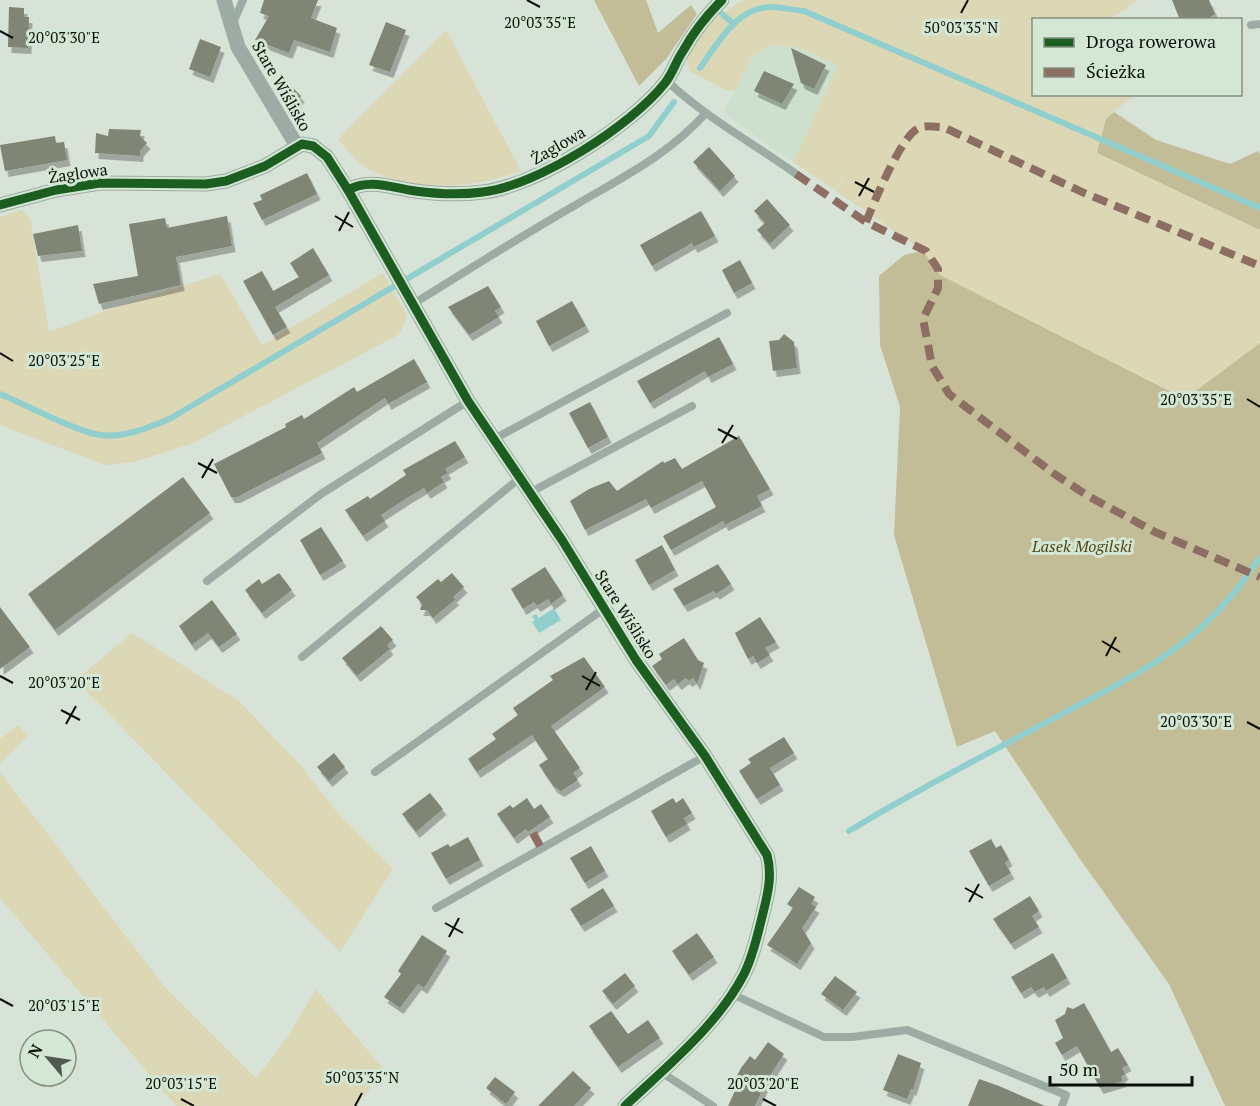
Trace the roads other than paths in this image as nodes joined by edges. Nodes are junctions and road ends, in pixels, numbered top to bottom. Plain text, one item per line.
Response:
1 (224, 0) edge
2 (243, 0) edge
3 (722, 0) edge
4 (233, 23) junction
5 (667, 81) junction
6 (706, 113) junction
7 (297, 146) junction
8 (796, 174) dead end
9 (348, 190) junction
10 (0, 205) edge
11 (412, 301) junction
12 (727, 313) dead end
13 (468, 401) junction
14 (692, 406) dead end
15 (494, 439) junction
16 (521, 477) junction
17 (531, 492) junction
18 (207, 581) dead end
19 (605, 608) junction
20 (302, 657) dead end
21 (705, 756) junction
22 (375, 772) dead end
23 (436, 908) dead end
24 (732, 994) junction
25 (660, 1071) junction
26 (625, 1106) edge
27 (713, 1106) edge
28 (1062, 1106) edge

1 - 4 street, Stare Wiślisko
2 - 4 lane
3 - 5 street, Żaglowa
4 - 7 street, Stare Wiślisko
5 - 6 lane
5 - 9 street, Żaglowa
6 - 8 lane
6 - 11 lane
7 - 9 street, Stare Wiślisko
7 - 10 street, Żaglowa
9 - 11 street, Stare Wiślisko
11 - 13 street, Stare Wiślisko
12 - 15 lane
13 - 15 street, Stare Wiślisko
13 - 18 lane
14 - 17 lane
15 - 16 street, Stare Wiślisko
16 - 17 street, Stare Wiślisko
16 - 20 lane
17 - 19 street, Stare Wiślisko
19 - 21 street, Stare Wiślisko
19 - 22 lane
21 - 23 lane
21 - 24 street, Stare Wiślisko
24 - 25 street, Stare Wiślisko
24 - 28 lane
25 - 26 street, Stare Wiślisko
25 - 27 lane

